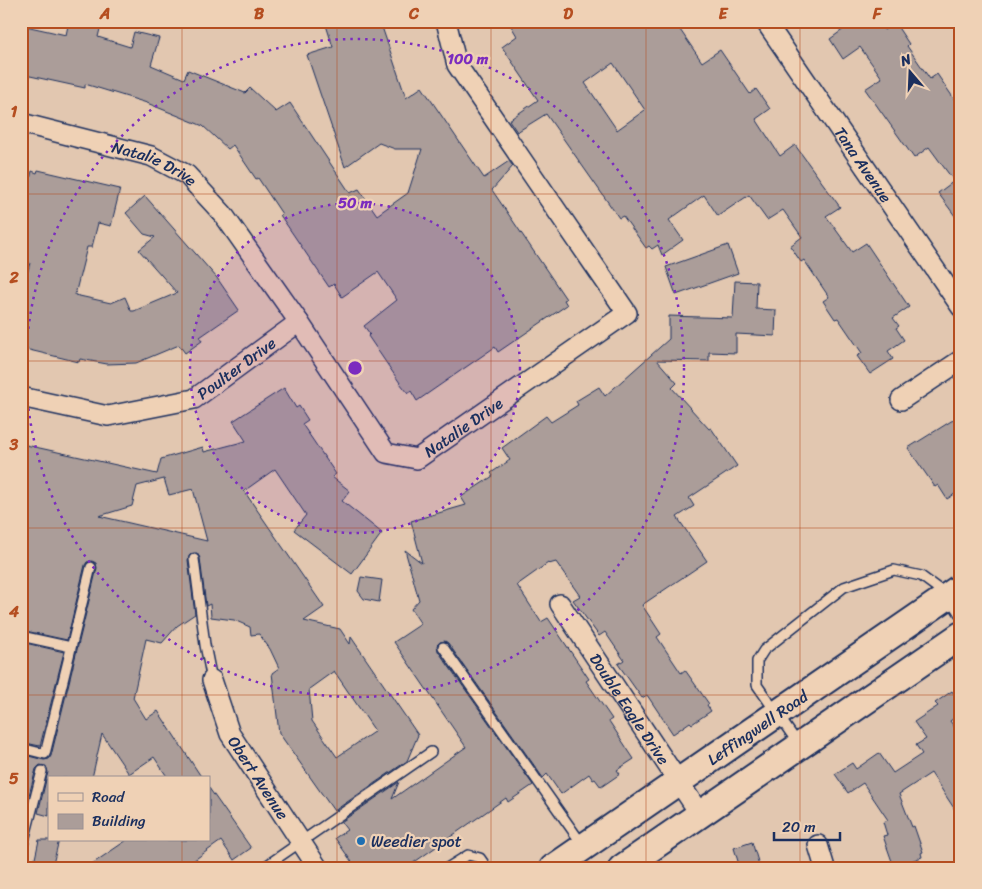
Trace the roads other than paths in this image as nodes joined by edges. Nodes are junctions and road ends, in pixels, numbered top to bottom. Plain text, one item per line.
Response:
1 (446, 21) edge
2 (765, 21) edge
3 (21, 123) edge
4 (961, 307) edge
5 (299, 322) junction
6 (961, 360) edge
7 (21, 397) edge
8 (901, 400) dead end
9 (194, 559) dead end
10 (91, 567) dead end
11 (956, 600) edge
12 (560, 604) dead end
13 (961, 635) edge
14 (21, 636) edge
15 (71, 647) junction
16 (443, 647) dead end
17 (212, 680) joint
18 (777, 713) junction
19 (800, 746) junction
20 (21, 748) edge
21 (431, 752) dead end
22 (42, 771) dead end
23 (678, 782) junction
24 (700, 814) junction
25 (25, 818) edge
26 (300, 842) junction
27 (818, 845) dead end
28 (583, 847) junction
29 (21, 852) edge
30 (263, 868) edge
31 (318, 868) edge
32 (447, 868) edge
33 (487, 868) edge
34 (552, 868) edge
35 (622, 868) edge
36 (825, 868) edge

1 - 5 street, Natalie Drive
2 - 4 street, Tana Avenue
3 - 5 street, Natalie Drive
5 - 7 street, Poulter Drive
6 - 8 street
9 - 17 lane
10 - 15 lane
11 - 18 main road, Leffingwell Road
11 - 18 lane
12 - 23 street, Double Eagle Drive
13 - 19 main road
14 - 15 lane
15 - 20 lane
16 - 28 lane
17 - 26 street, Obert Avenue
18 - 19 lane
18 - 23 main road, Leffingwell Road
19 - 24 main road
21 - 26 lane
22 - 25 lane
23 - 24 street, Double Eagle Drive
23 - 28 main road, Leffingwell Road
24 - 35 main road
25 - 29 lane
26 - 30 lane
26 - 31 street, Obert Avenue
27 - 36 street
28 - 34 main road, Leffingwell Road
32 - 33 lane

